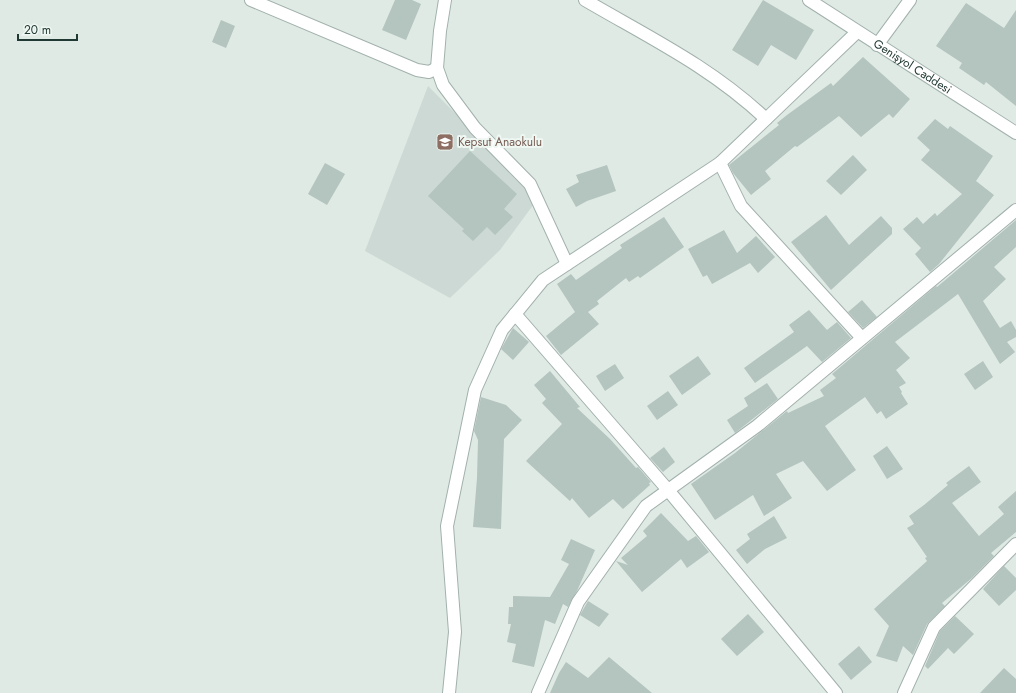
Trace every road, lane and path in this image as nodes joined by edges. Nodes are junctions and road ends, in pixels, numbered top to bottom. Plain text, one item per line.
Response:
1 (251, 0) edge
2 (445, 0) edge
3 (586, 0) edge
4 (808, 0) edge
5 (910, 0) edge
6 (856, 32) junction
7 (877, 45) junction
8 (437, 68) junction
9 (766, 119) junction
10 (1016, 133) edge
11 (720, 163) junction
12 (1016, 210) edge
13 (566, 264) junction
14 (515, 314) junction
15 (862, 338) junction
16 (668, 490) junction
17 (1014, 551) edge
18 (449, 693) edge
19 (538, 693) edge
20 (836, 693) edge
21 (904, 693) edge

1 - 8 street
2 - 8 street
3 - 9 street
4 - 6 street, Genişyol Caddesi
5 - 7 street
6 - 7 street, Genişyol Caddesi
6 - 9 street
7 - 10 street, Genişyol Caddesi
8 - 13 street
9 - 11 street
11 - 13 street
11 - 15 street
12 - 15 street
13 - 14 street
14 - 16 street
14 - 18 street
15 - 16 street
16 - 19 street
16 - 20 street
17 - 21 street

